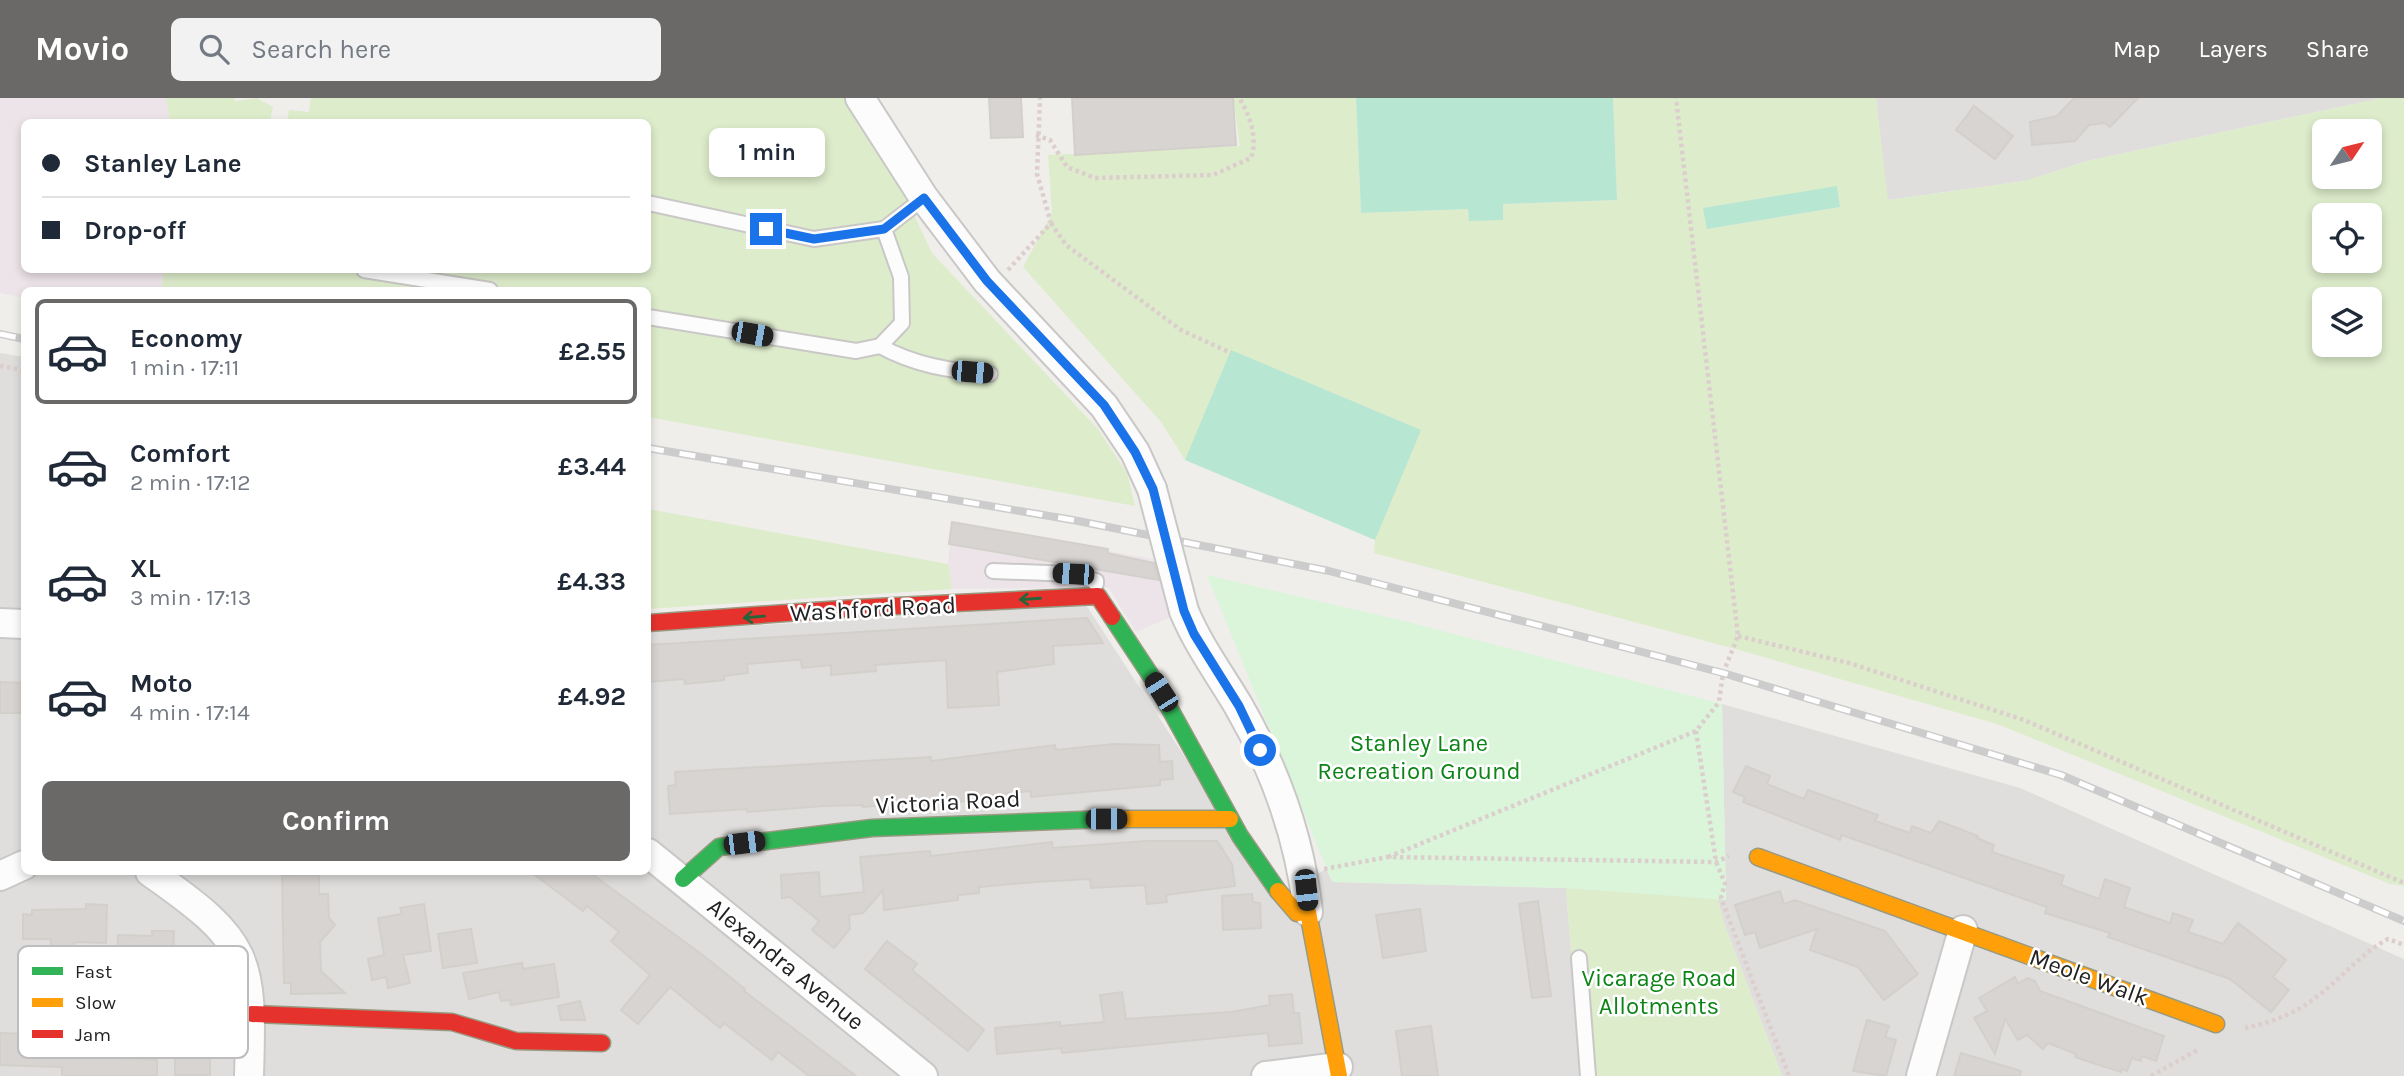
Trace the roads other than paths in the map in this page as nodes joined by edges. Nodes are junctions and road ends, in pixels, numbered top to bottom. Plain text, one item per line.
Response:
1 (860, 98) edge
2 (924, 198) junction
3 (651, 204) edge
4 (884, 229) junction
5 (383, 273) edge
6 (471, 287) edge
7 (651, 317) edge
8 (880, 346) junction
9 (990, 374) dead end
10 (993, 571) dead end
11 (1098, 596) junction
12 (0, 622) edge
13 (651, 623) edge
14 (21, 624) edge
15 (1230, 819) junction
16 (651, 855) edge
17 (1758, 857) dead end
18 (21, 866) edge
19 (154, 875) edge
20 (0, 876) edge
21 (683, 879) junction
22 (1308, 912) junction
23 (1963, 930) junction
24 (234, 946) edge
25 (1578, 958) dead end
26 (248, 993) edge
27 (252, 1014) junction
28 (2216, 1024) dead end
29 (590, 1050) dead end
30 (1338, 1071) edge
31 (249, 1076) edge
32 (923, 1076) edge
33 (1266, 1076) edge
34 (1588, 1076) edge
35 (1921, 1076) edge

1 - 2 street
2 - 4 lane
2 - 22 street, bridge
3 - 4 lane
4 - 8 lane
5 - 6 lane
7 - 8 lane
8 - 9 lane
10 - 11 lane
11 -> 13 street, Washford Road
11 - 15 street
12 - 14 street
15 - 21 street, Victoria Road
15 - 22 street
16 - 21 street, Alexandra Avenue
17 - 23 street, Meole Walk
18 - 20 street
19 - 24 street
21 - 32 street, Alexandra Avenue
22 - 30 street
23 - 28 street, Meole Walk
23 - 35 street
25 - 34 lane
26 - 27 street
27 - 29 street
27 - 31 street
30 - 33 street

